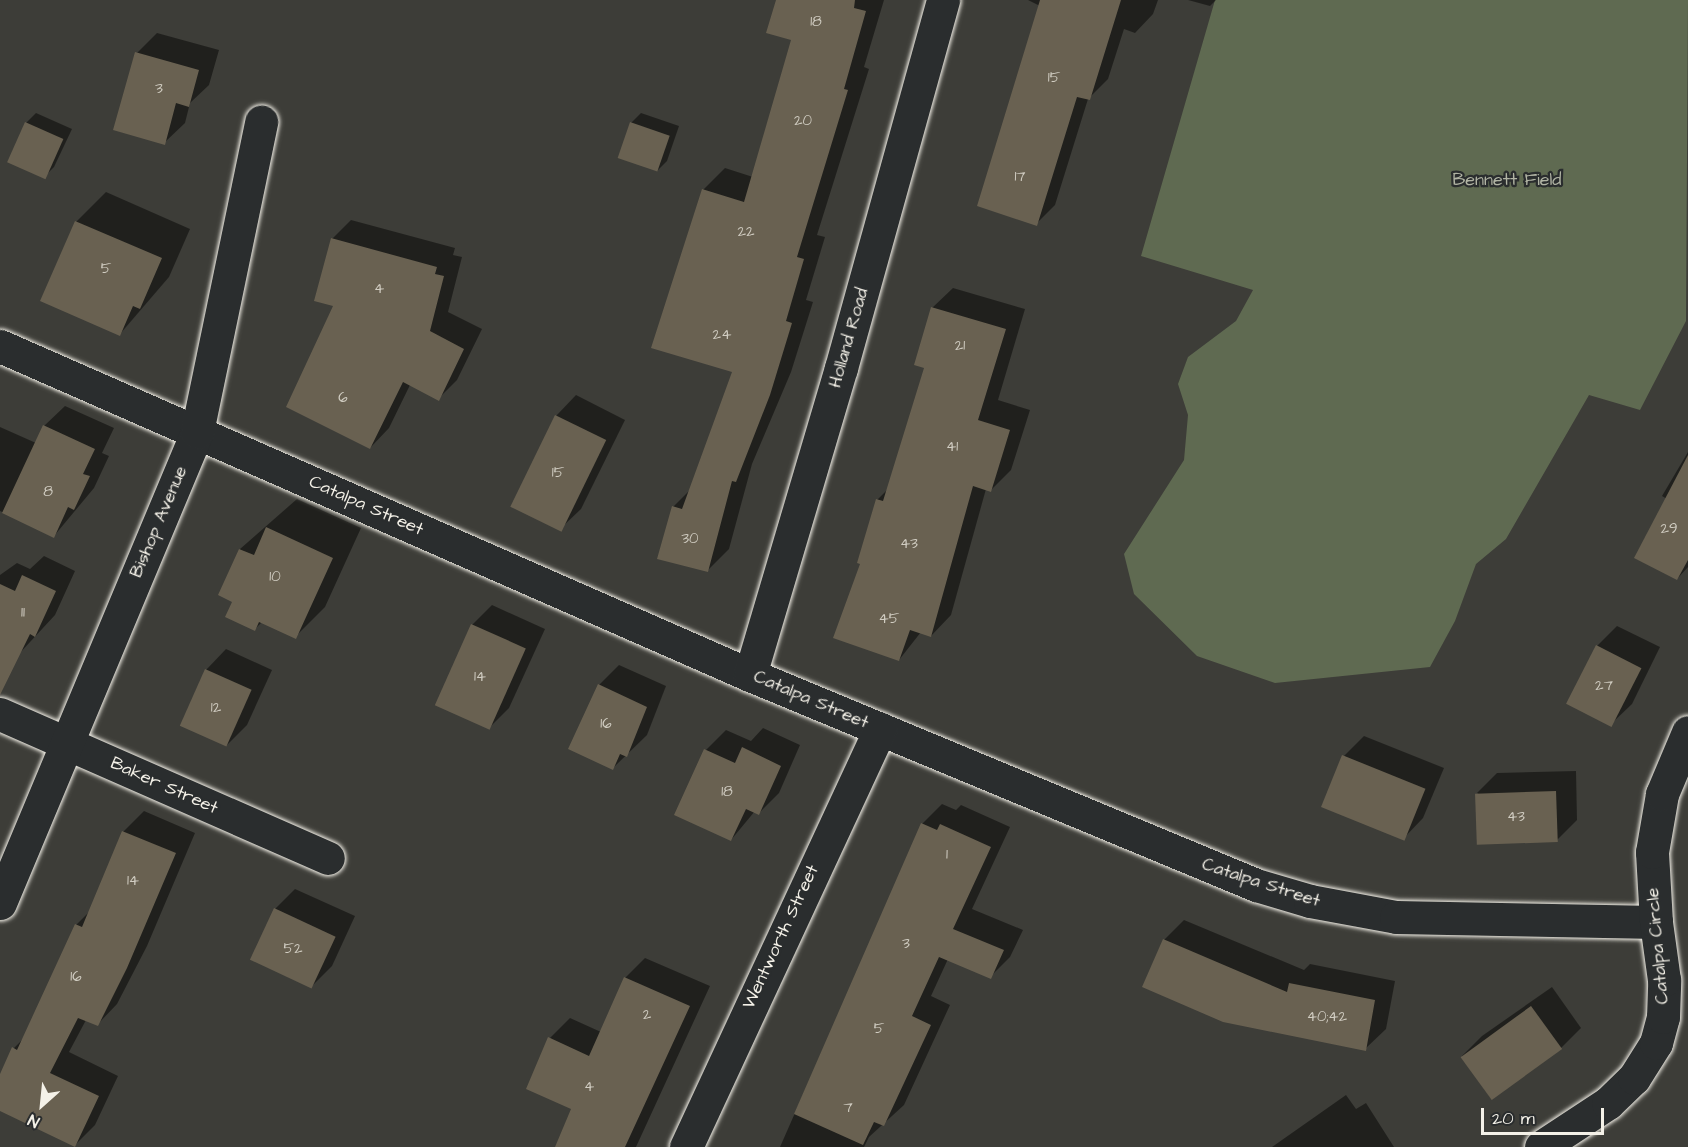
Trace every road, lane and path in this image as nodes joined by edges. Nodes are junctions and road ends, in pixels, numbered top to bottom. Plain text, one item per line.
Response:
1 (943, 0) edge
2 (261, 122) dead end
3 (0, 346) edge
4 (197, 432) junction
5 (750, 675) junction
6 (0, 714) edge
7 (880, 729) junction
8 (1688, 732) edge
9 (67, 743) junction
10 (328, 858) dead end
11 (0, 903) edge
12 (1656, 922) junction
13 (686, 1147) edge
14 (1541, 1147) edge

1 - 5 street, Holland Road
2 - 4 street, Bishop Avenue
3 - 4 street, Catalpa Street
4 - 5 street, Catalpa Street
4 - 9 street, Bishop Avenue
5 - 7 street, Catalpa Street
6 - 9 street, Baker Street
7 - 12 street, Catalpa Street
7 - 13 street, Wentworth Street
8 - 12 street, Catalpa Circle
9 - 10 street, Baker Street
9 - 11 street, Bishop Avenue
12 - 14 street, Catalpa Circle

